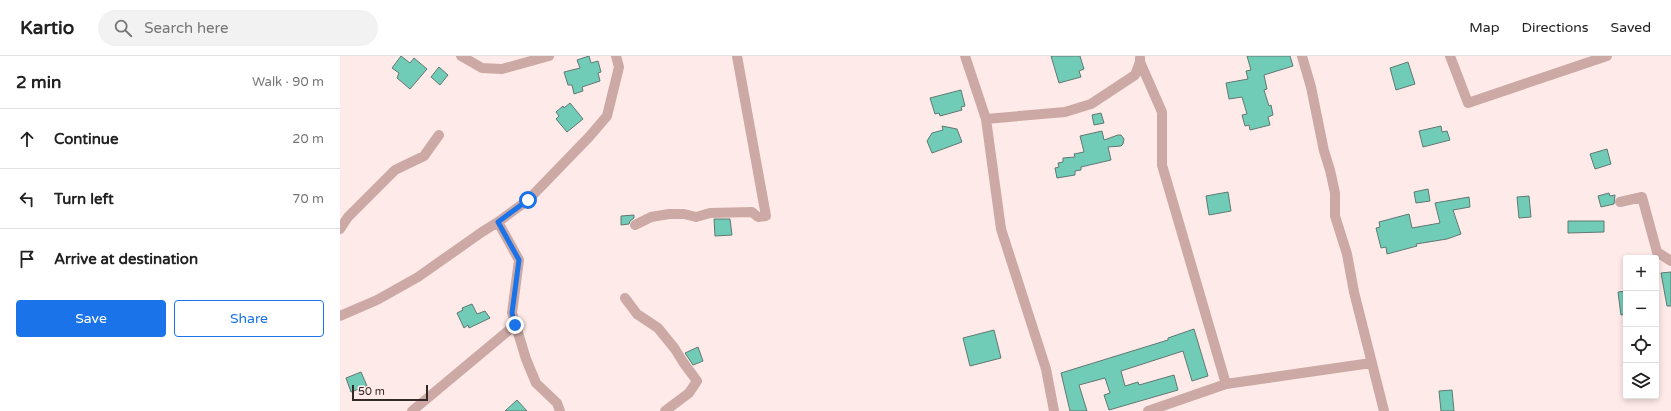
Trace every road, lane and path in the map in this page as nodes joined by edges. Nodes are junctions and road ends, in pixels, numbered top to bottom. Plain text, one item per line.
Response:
1 (461, 56) edge
2 (549, 56) edge
3 (616, 56) edge
4 (736, 56) edge
5 (965, 56) edge
6 (1302, 56) edge
7 (1450, 56) edge
8 (1608, 56) edge
9 (1140, 59) edge
10 (986, 119) junction
11 (438, 135) dead end
12 (1620, 202) dead end
13 (498, 222) junction
14 (635, 226) dead end
15 (340, 229) edge
16 (1671, 261) edge
17 (625, 298) dead end
18 (340, 316) edge
19 (515, 325) junction
20 (1371, 363) junction
21 (1226, 384) junction
22 (412, 411) edge
23 (560, 411) edge
24 (665, 411) edge
25 (1054, 411) edge
26 (1148, 411) edge
27 (1384, 411) edge

1 - 2 street
3 - 13 street
4 - 14 street
5 - 10 street
6 - 20 street
7 - 8 street
9 - 10 street
9 - 21 street
10 - 25 street
11 - 15 street
12 - 16 street
13 - 18 street
13 - 19 street
17 - 24 street
19 - 22 street
19 - 23 street
20 - 21 street
20 - 27 street
21 - 26 street

